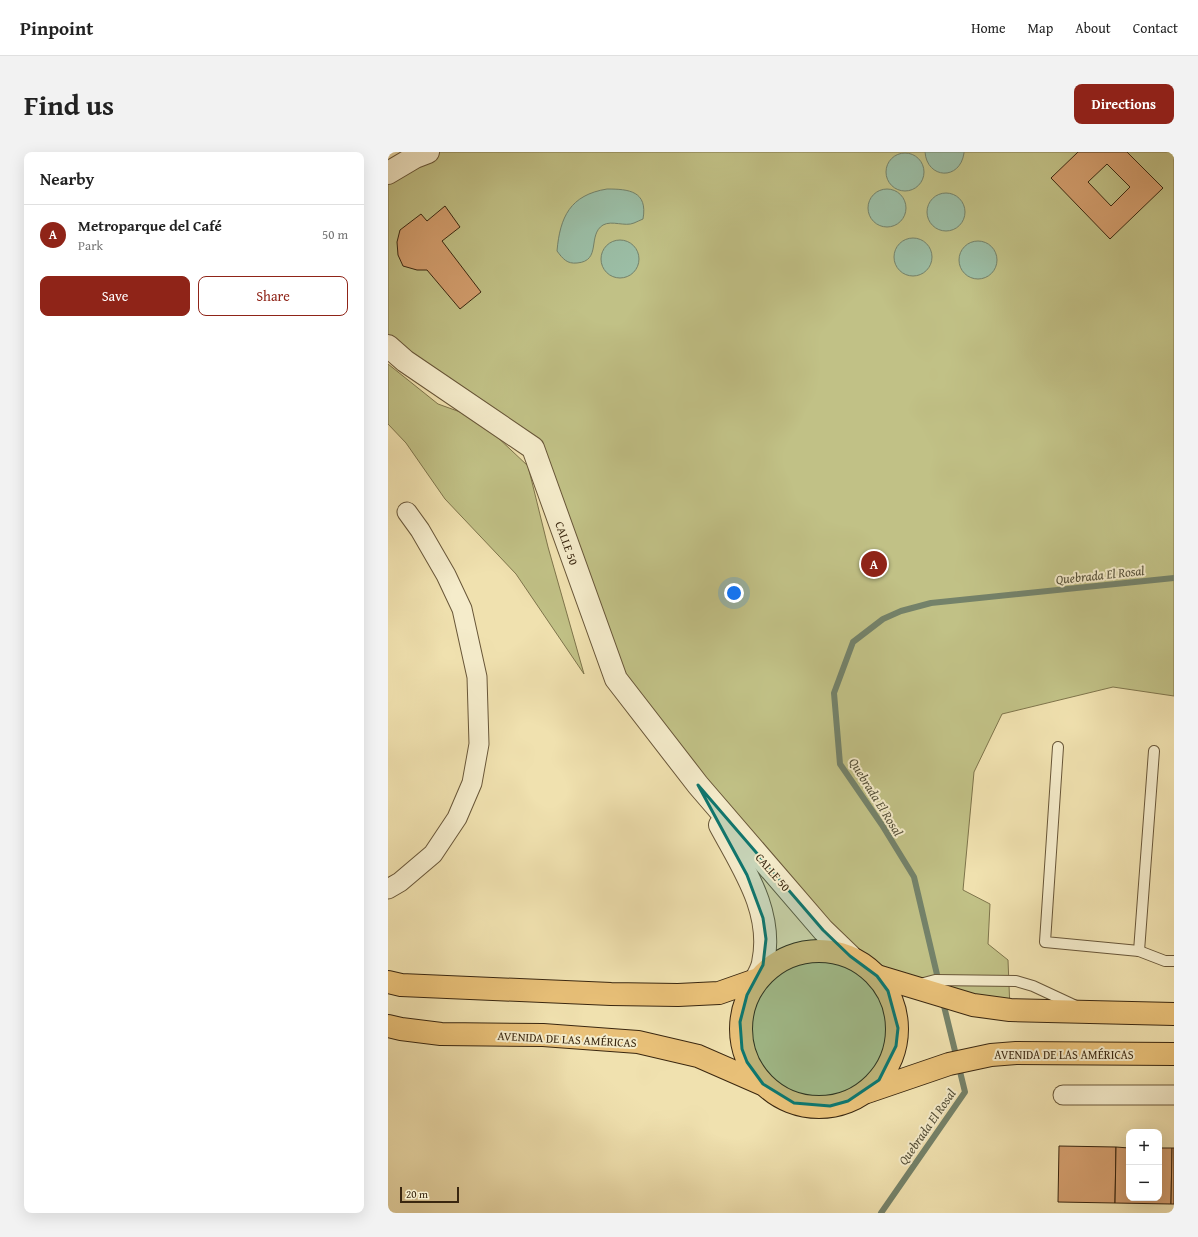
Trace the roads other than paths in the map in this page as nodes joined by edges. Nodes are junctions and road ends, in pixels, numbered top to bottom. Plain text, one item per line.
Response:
1 (428, 152) edge
2 (388, 173) edge
3 (388, 346) edge
4 (407, 512) dead end
5 (1058, 747) dead end
6 (1154, 751) dead end
7 (698, 785) junction
8 (388, 889) edge
9 (1139, 951) junction
10 (850, 956) junction
11 (1174, 961) edge
12 (877, 976) junction
13 (756, 980) junction
14 (388, 982) edge
15 (912, 987) junction
16 (1089, 1012) junction
17 (1174, 1014) edge
18 (392, 1029) edge
19 (1174, 1054) edge
20 (763, 1084) junction
21 (864, 1093) junction
22 (1063, 1095) dead end
23 (1174, 1095) edge

1 - 2 street
3 - 7 street, CALLE 50
4 - 8 street
5 - 9 lane
6 - 9 lane
7 - 10 street, CALLE 50
7 - 13 street, CALLE 50
9 - 11 lane
10 - 12 main road
10 - 13 main road
12 - 15 main road
12 - 21 main road
13 - 14 main road
13 - 20 main road
15 - 16 main road
15 - 16 lane
16 - 17 main road
18 - 20 main road, AVENIDA DE LAS AMÉRICAS
19 - 21 main road, AVENIDA DE LAS AMÉRICAS
20 - 21 main road
22 - 23 street

